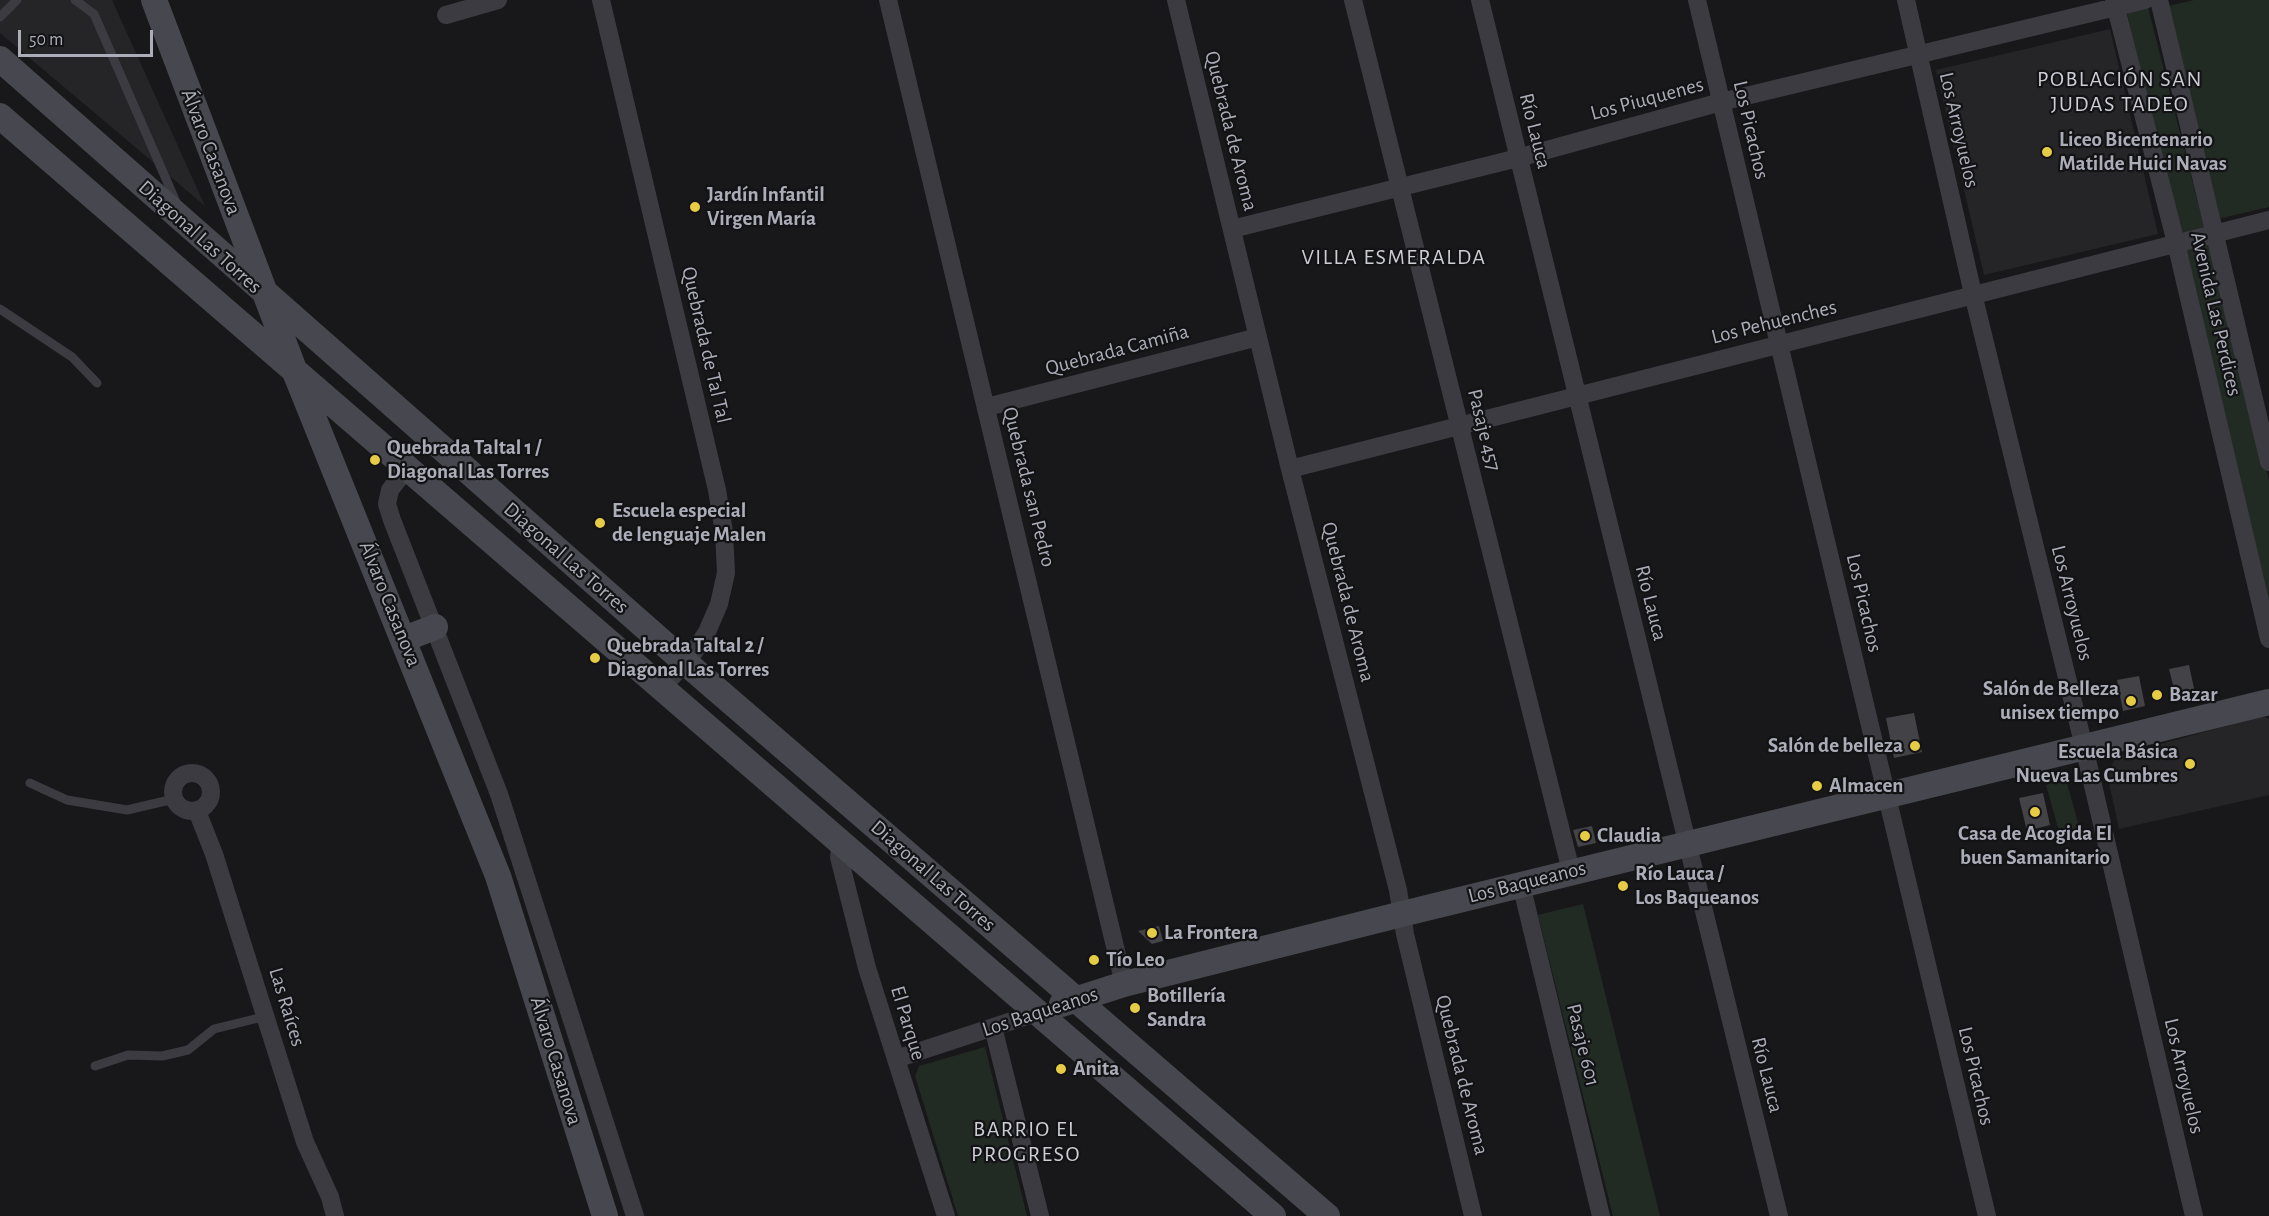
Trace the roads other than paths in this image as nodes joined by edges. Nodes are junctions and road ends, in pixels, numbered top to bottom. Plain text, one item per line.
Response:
1 (17, 0) edge
2 (75, 0) edge
3 (154, 0) edge
4 (498, 0) edge
5 (601, 0) edge
6 (888, 0) edge
7 (1176, 0) edge
8 (1353, 0) edge
9 (1480, 0) edge
10 (1697, 0) edge
11 (1906, 0) edge
12 (2145, 0) edge
13 (2159, 0) edge
14 (2115, 4) edge
15 (446, 15) dead end
16 (0, 17) edge
17 (1919, 54) junction
18 (0, 59) edge
19 (1721, 102) junction
20 (0, 116) edge
21 (1518, 158) junction
22 (1400, 187) junction
23 (2269, 220) edge
24 (185, 224) junction
25 (1232, 229) junction
26 (2215, 233) junction
27 (2176, 243) junction
28 (1973, 294) junction
29 (267, 297) junction
30 (0, 309) edge
31 (1258, 337) junction
32 (1779, 344) junction
33 (295, 372) junction
34 (97, 382) dead end
35 (1577, 396) junction
36 (987, 407) junction
37 (1460, 426) junction
38 (2269, 462) edge
39 (407, 468) junction
40 (1290, 469) junction
41 (435, 627) junction
42 (404, 639) junction
43 (2269, 639) edge
44 (686, 663) junction
45 (663, 687) junction
46 (2269, 702) edge
47 (2084, 747) junction
48 (30, 783) dead end
49 (1886, 795) junction
50 (174, 800) junction
51 (197, 811) junction
52 (841, 842) junction
53 (1687, 843) junction
54 (1571, 871) junction
55 (1521, 884) junction
56 (1402, 914) junction
57 (1124, 984) junction
58 (1076, 1000) junction
59 (1036, 1013) junction
60 (267, 1016) junction
61 (993, 1027) junction
62 (896, 1059) junction
63 (95, 1066) dead end
64 (335, 1216) edge
65 (604, 1216) edge
66 (635, 1216) edge
67 (946, 1216) edge
68 (1040, 1216) edge
69 (1273, 1216) edge
70 (1327, 1216) edge
71 (1473, 1216) edge
72 (1601, 1216) edge
73 (1779, 1216) edge
74 (1987, 1216) edge
75 (2194, 1216) edge

1 - 16 lane
2 - 24 lane
3 - 29 main road, Álvaro Casanova
4 - 15 street
5 - 44 street, Quebrada de Tal Tal
6 - 36 street, Quebrada san Pedro
7 - 25 street, Quebrada de Aroma
8 - 22 street, Pasaje 457
9 - 21 street, Río Lauca
10 - 19 street, Los Picachos
11 - 17 street, Los Arroyuelos
12 - 14 street, Los Piuquenes
13 - 26 street, Avenida Las Perdices
14 - 17 street, Los Piuquenes
14 - 27 street, Avenida Las Perdices
17 - 19 street, Los Piuquenes
17 - 28 street, Los Arroyuelos
18 - 24 main road, Diagonal Las Torres
19 - 21 street, Los Piuquenes
19 - 32 street, Los Picachos
20 - 33 main road, Diagonal Las Torres
21 - 22 street, Los Piuquenes
21 - 35 street, Río Lauca
22 - 25 street, Los Piuquenes
22 - 37 street, Pasaje 457
23 - 26 street, Los Pehuenches
24 - 29 main road, Diagonal Las Torres
25 - 31 street, Quebrada de Aroma
26 - 27 street, Los Pehuenches
26 - 38 street, Avenida Las Perdices
27 - 28 street, Los Pehuenches
27 - 43 street, Avenida Las Perdices
28 - 32 street, Los Pehuenches
28 - 47 street, Los Arroyuelos
29 - 33 main road, Álvaro Casanova
29 - 44 main road, Diagonal Las Torres
30 - 34 lane
31 - 36 street, Quebrada Camiña
31 - 40 street, Quebrada de Aroma
32 - 35 street, Los Pehuenches
32 - 49 street, Los Picachos
33 - 39 main road, Diagonal Las Torres
33 - 42 main road, Álvaro Casanova
35 - 37 street, Los Pehuenches
35 - 53 street, Río Lauca
36 - 57 street, Quebrada san Pedro
37 - 40 street, Los Pehuenches
37 - 54 street, Pasaje 457
39 - 41 street, Álvaro Casanova
39 - 45 main road, Diagonal Las Torres
40 - 56 street, Quebrada de Aroma
41 - 42 main road
41 - 66 street, Álvaro Casanova
42 - 65 main road, Álvaro Casanova
44 - 45 street, Quebrada de Tal Tal
44 - 58 main road, Diagonal Las Torres
45 - 52 main road, Diagonal Las Torres
46 - 47 main road, Los Baqueanos
47 - 49 main road, Los Baqueanos
47 - 75 street, Los Arroyuelos
48 - 50 lane
49 - 53 main road, Los Baqueanos
49 - 74 street, Los Picachos
50 - 51 street
50 - 51 street
51 - 60 street, Las Raíces
52 - 59 main road, Diagonal Las Torres
52 - 62 street, El Parque
53 - 54 main road, Los Baqueanos
53 - 73 street, Río Lauca
54 - 55 main road, Los Baqueanos
55 - 56 main road, Los Baqueanos
55 - 72 street, Pasaje 601
56 - 57 main road, Los Baqueanos
56 - 71 street, Quebrada de Aroma
57 - 58 main road, Los Baqueanos
58 - 59 main road, Los Baqueanos
58 - 70 main road, Diagonal Las Torres
59 - 61 street, Los Baqueanos
59 - 69 main road, Diagonal Las Torres
60 - 63 lane
60 - 64 street, Las Raíces
61 - 62 street, Los Baqueanos
61 - 68 street
62 - 67 street, El Parque

